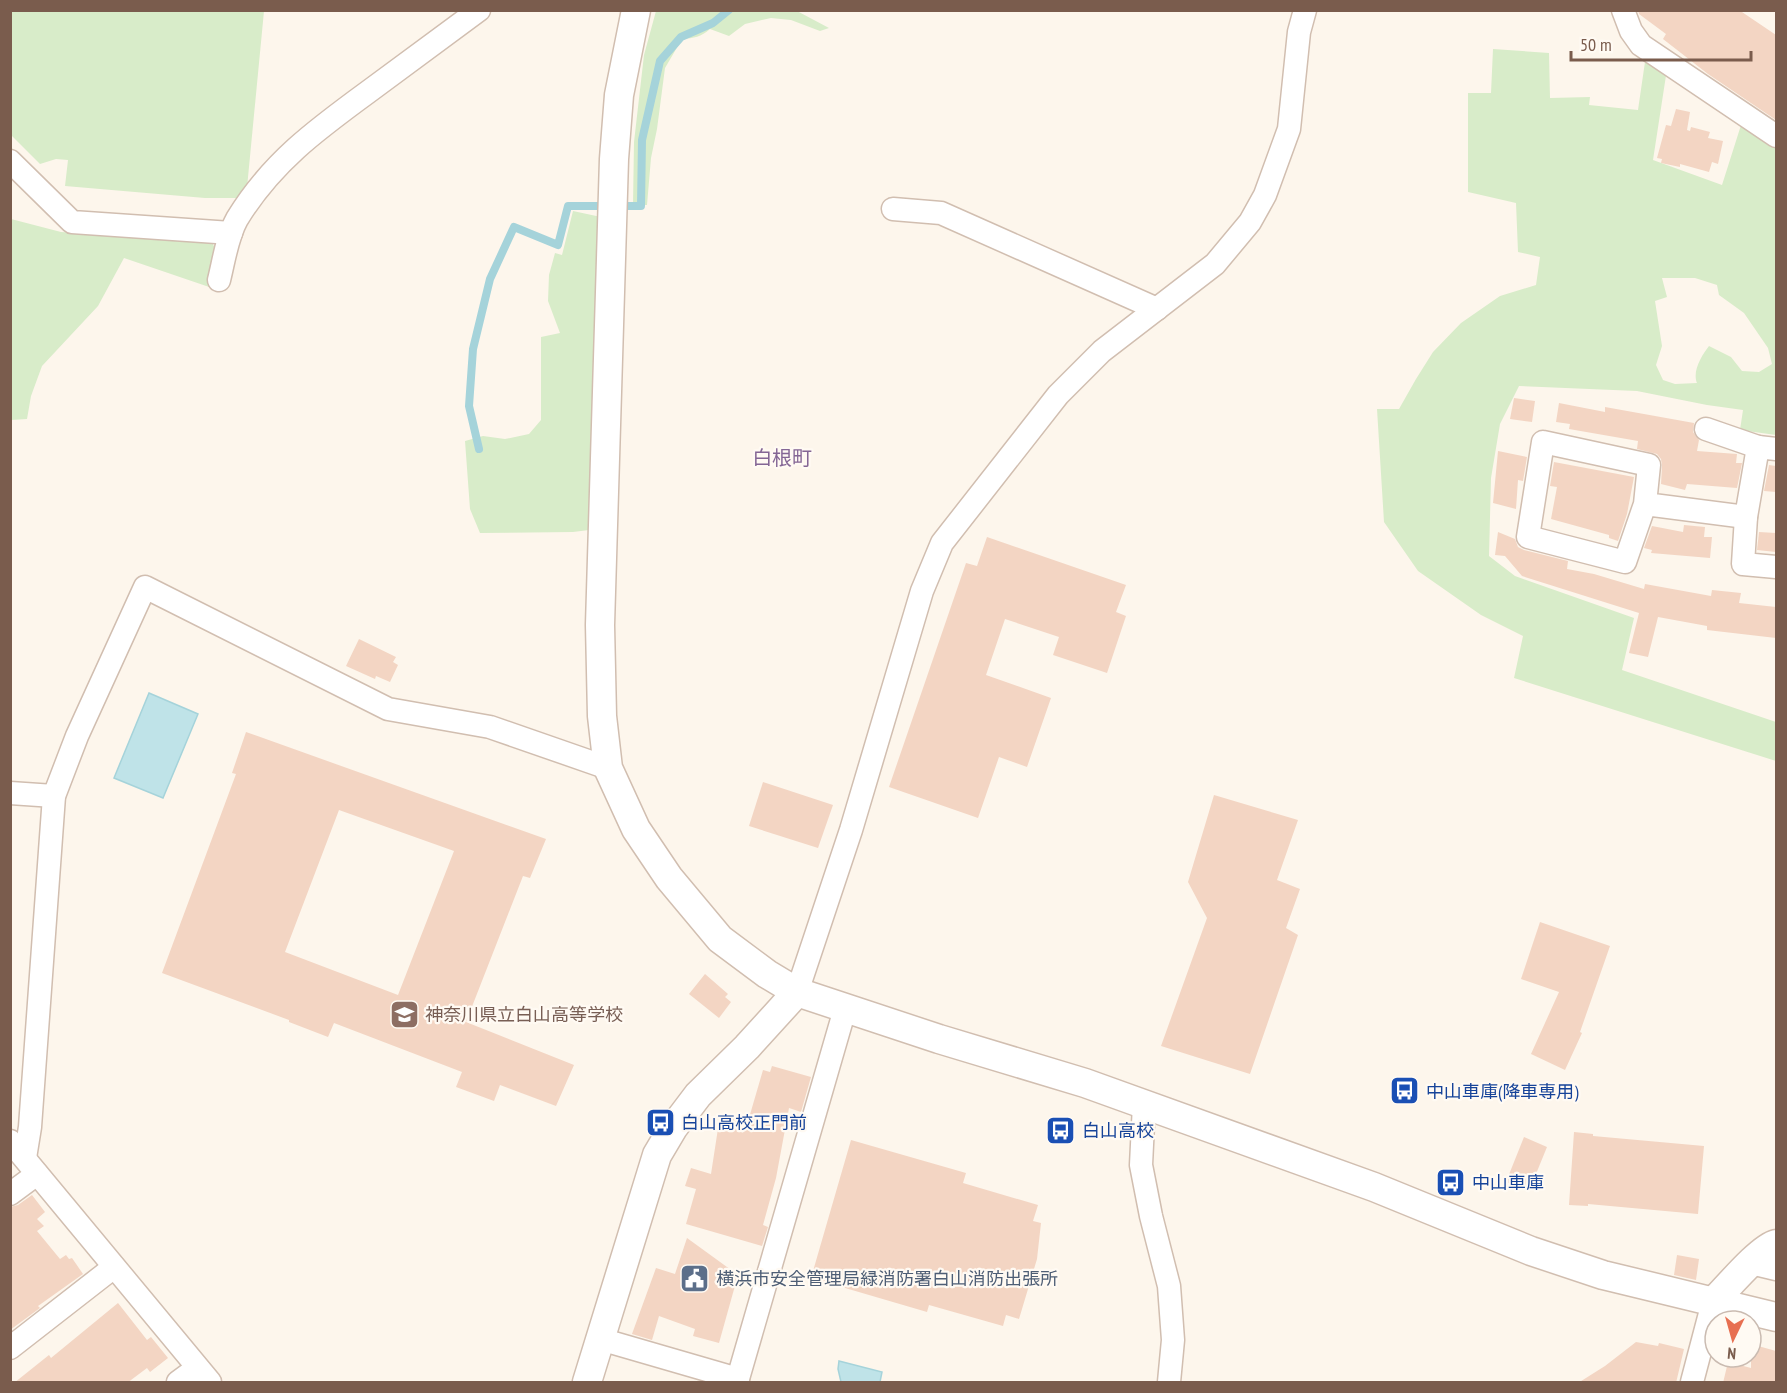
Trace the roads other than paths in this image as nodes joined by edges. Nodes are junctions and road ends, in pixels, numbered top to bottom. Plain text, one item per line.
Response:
1 (478, 10) edge
2 (636, 10) edge
3 (1305, 10) edge
4 (1623, 10) edge
5 (1776, 136) edge
6 (10, 161) edge
7 (893, 209) dead end
8 (231, 233) junction
9 (219, 280) dead end
10 (1157, 309) junction
11 (1706, 429) dead end
12 (1767, 448) edge
13 (1645, 504) junction
14 (1746, 517) junction
15 (1776, 567) edge
16 (608, 768) junction
17 (10, 793) edge
18 (54, 796) junction
19 (797, 993) junction
20 (845, 1009) junction
21 (1144, 1104) junction
22 (24, 1158) edge
23 (10, 1194) edge
24 (1776, 1244) edge
25 (1763, 1266) edge
26 (114, 1267) junction
27 (1713, 1302) junction
28 (1776, 1317) edge
29 (600, 1339) junction
30 (10, 1348) edge
31 (203, 1375) edge
32 (738, 1381) edge
33 (178, 1383) edge
34 (587, 1383) edge
35 (1169, 1383) edge
36 (1692, 1383) edge

1 - 8 street
2 - 16 street
3 - 10 street
4 - 5 street
6 - 8 street
7 - 10 street
8 - 9 street
10 - 19 street
11 - 12 street
12 - 14 street
13 - 13 street
13 - 14 street
14 - 15 street
16 - 18 street
16 - 19 street
17 - 18 street
18 - 22 street
19 - 20 street
19 - 29 street
20 - 21 street
20 - 32 street
21 - 27 street
21 - 35 street
22 - 23 street
22 - 26 street
24 - 25 street
25 - 27 street
26 - 30 street
26 - 31 street
27 - 28 street
27 - 36 street
29 - 32 street
29 - 34 street
31 - 33 street

